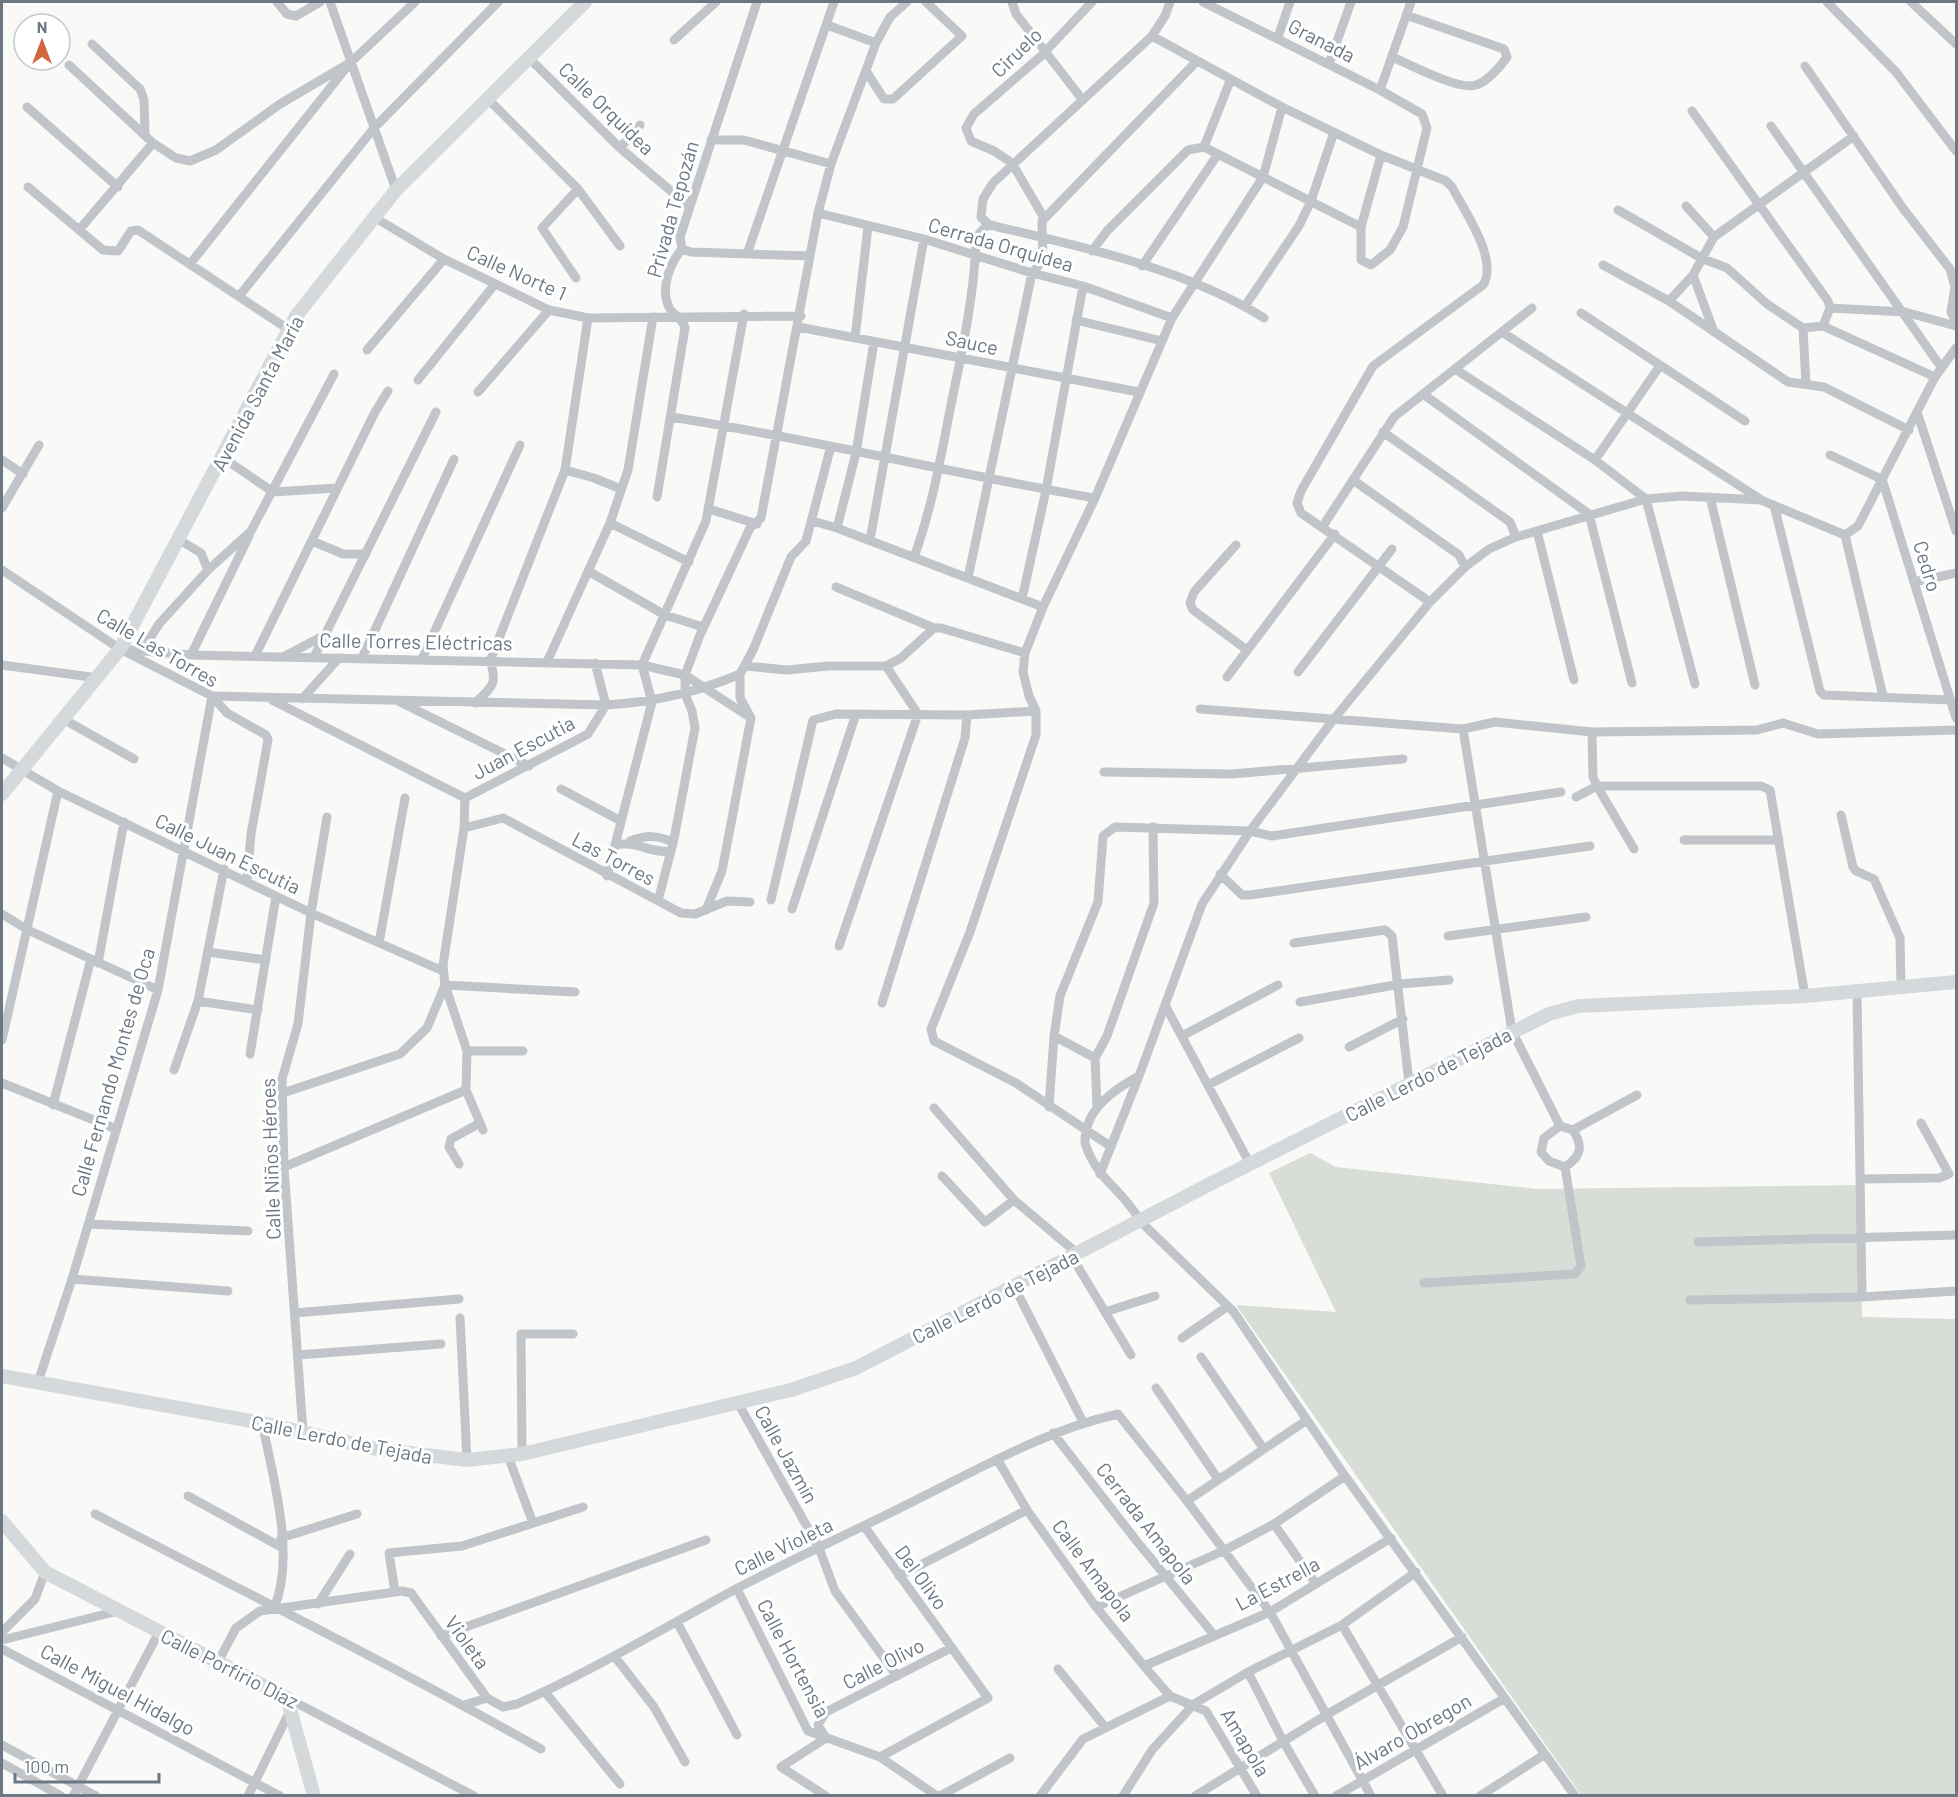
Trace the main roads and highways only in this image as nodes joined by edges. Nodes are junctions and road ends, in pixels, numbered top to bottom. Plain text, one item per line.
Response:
1 (585, 2) edge
2 (2, 794) edge
3 (1956, 982) edge
4 (2, 1376) edge
5 (2, 1521) edge
6 (314, 1796) edge

1 - 2 main road, Avenida Santa María
3 - 4 main road, Calle Lerdo de Tejada
5 - 6 main road, Calle Porfirio Díaz

